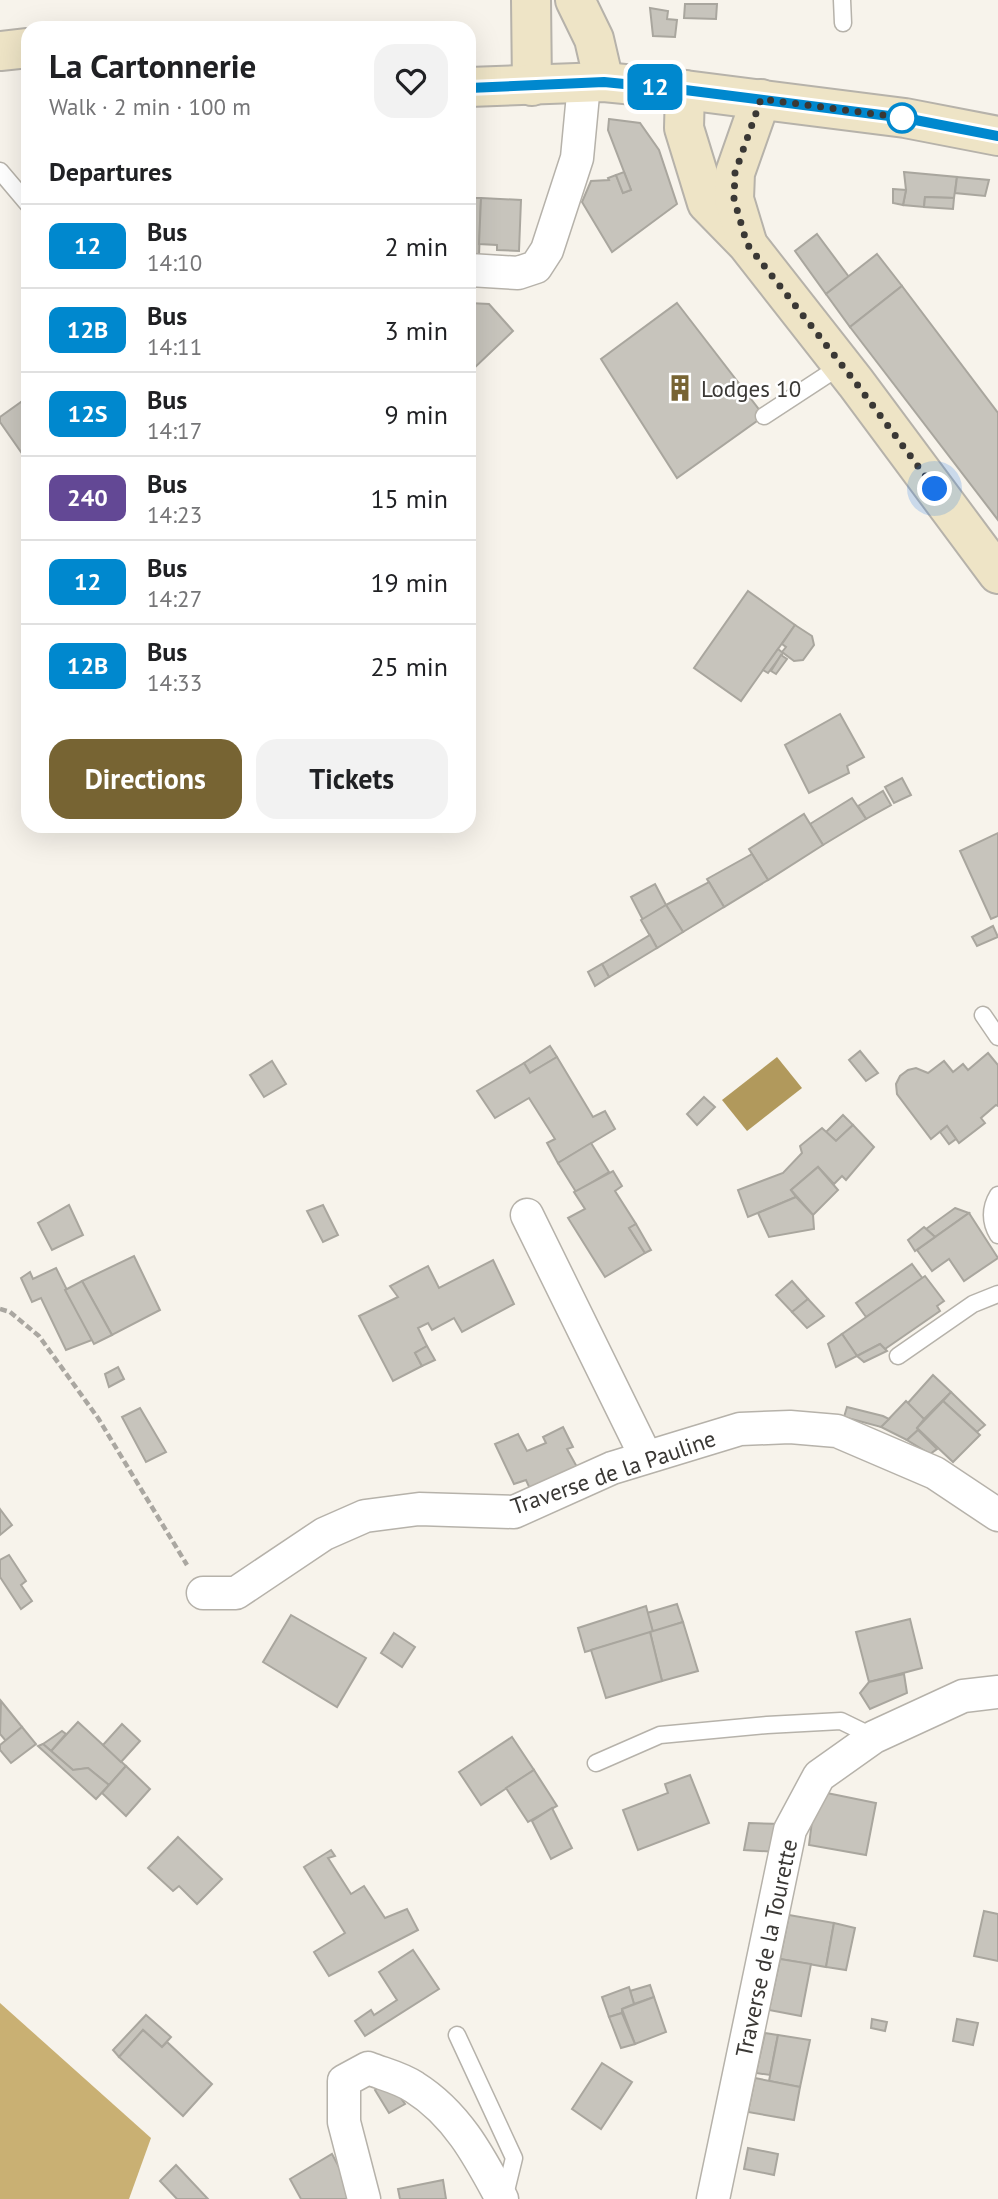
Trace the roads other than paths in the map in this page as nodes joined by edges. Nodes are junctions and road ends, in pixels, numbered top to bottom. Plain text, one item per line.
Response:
1 (531, 0) edge
2 (575, 0) edge
3 (842, 0) edge
4 (843, 23) dead end
5 (21, 49) edge
6 (0, 51) edge
7 (594, 83) junction
8 (533, 86) junction
9 (476, 88) edge
10 (685, 90) junction
11 (761, 99) junction
12 (998, 136) edge
13 (0, 171) edge
14 (21, 196) edge
15 (747, 244) junction
16 (476, 270) edge
17 (842, 365) junction
18 (764, 416) dead end
19 (998, 574) edge
20 (983, 1015) dead end
21 (998, 1037) edge
22 (998, 1195) edge
23 (527, 1215) dead end
24 (998, 1235) edge
25 (998, 1294) edge
26 (898, 1356) dead end
27 (646, 1457) junction
28 (998, 1515) edge
29 (203, 1592) road end
30 (998, 1692) edge
31 (874, 1737) junction
32 (596, 1763) dead end
33 (457, 2035) dead end
34 (364, 2199) edge
35 (503, 2199) edge
36 (713, 2199) edge

1 - 8 street
2 - 7 street
3 - 4 lane
5 - 6 street
7 - 8 street
7 - 10 street
7 - 16 street
8 - 9 street
10 - 11 street
10 - 15 street
11 - 12 street
11 - 15 street
13 - 14 lane
15 - 17 street
17 - 18 lane
17 - 19 street
20 - 21 lane
22 - 24 lane
23 - 27 street
25 - 26 lane
27 - 28 street, Traverse de la Pauline
27 - 29 street, Traverse de la Pauline
30 - 31 street, Traverse de la Tourette
31 - 32 lane
31 - 36 street, Traverse de la Tourette
33 - 35 lane
34 - 35 street

